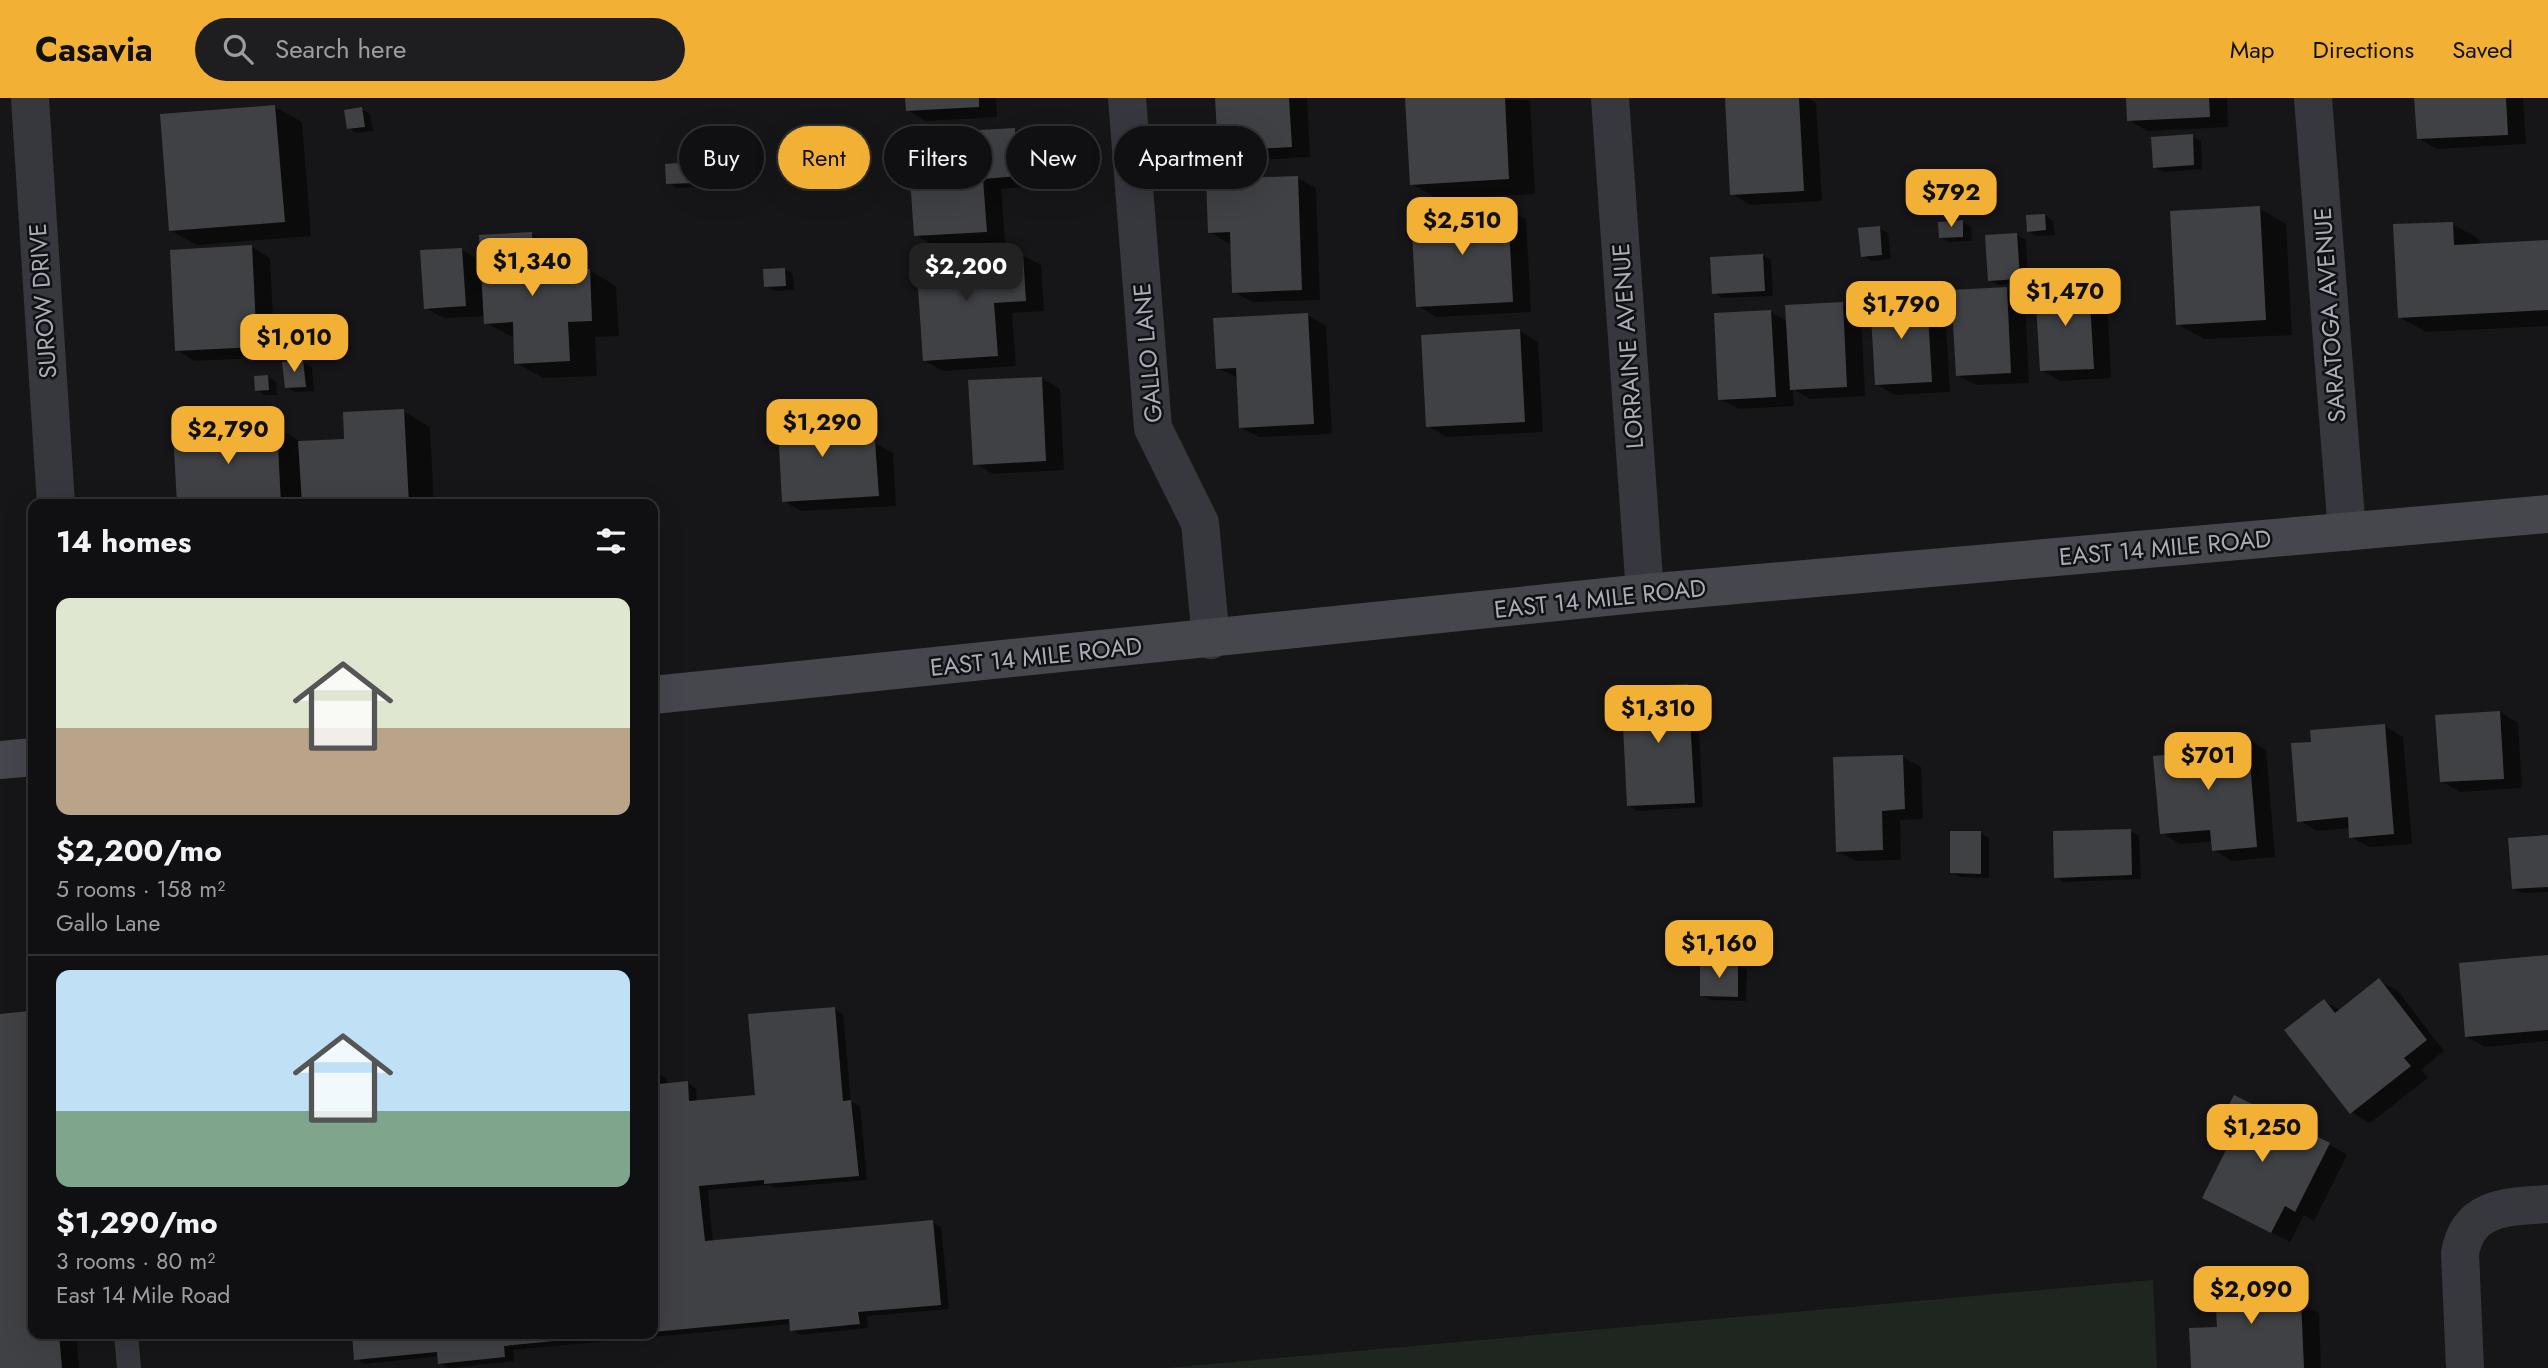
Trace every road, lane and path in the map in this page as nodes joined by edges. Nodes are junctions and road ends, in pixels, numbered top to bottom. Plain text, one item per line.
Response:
1 (30, 98) edge
2 (1127, 98) edge
3 (1610, 98) edge
4 (2313, 98) edge
5 (56, 499) edge
6 (2548, 514) edge
7 (2347, 532) junction
8 (1646, 593) junction
9 (1210, 640) junction
10 (658, 695) edge
11 (28, 757) edge
12 (0, 760) edge
13 (2548, 1204) edge
14 (126, 1339) edge
15 (129, 1368) edge
16 (2465, 1368) edge

1 - 5 street, SUROW DRIVE
2 - 9 street, GALLO LANE
3 - 8 street, LORRAINE AVENUE
4 - 7 street, SARATOGA AVENUE
6 - 7 main road, EAST 14 MILE ROAD
7 - 8 main road, EAST 14 MILE ROAD
8 - 9 main road, EAST 14 MILE ROAD
9 - 10 main road, EAST 14 MILE ROAD
11 - 12 main road
13 - 16 street
14 - 15 lane

